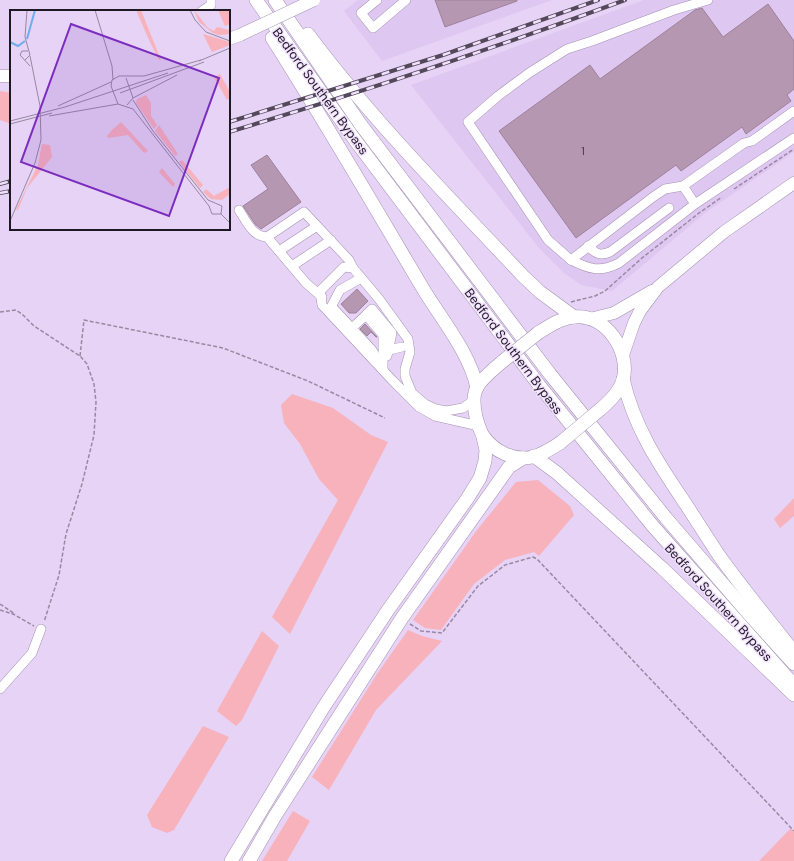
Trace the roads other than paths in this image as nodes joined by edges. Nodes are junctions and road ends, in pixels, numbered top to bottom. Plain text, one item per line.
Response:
1 (211, 0) edge
2 (248, 0) edge
3 (256, 0) edge
4 (275, 0) edge
5 (283, 0) edge
6 (314, 0) edge
7 (377, 0) edge
8 (406, 0) edge
9 (708, 0) edge
10 (204, 10) edge
11 (234, 37) edge
12 (794, 111) edge
13 (794, 138) edge
14 (794, 183) edge
15 (683, 186) junction
16 (695, 204) junction
17 (669, 208) dead end
18 (239, 210) dead end
19 (317, 226) junction
20 (267, 237) junction
21 (331, 240) junction
22 (588, 246) junction
23 (279, 251) junction
24 (571, 260) junction
25 (292, 266) junction
26 (353, 268) junction
27 (361, 278) junction
28 (658, 287) junction
29 (320, 295) junction
30 (331, 307) junction
31 (366, 315) junction
32 (574, 317) junction
33 (590, 319) junction
34 (352, 328) junction
35 (402, 346) dead end
36 (389, 350) junction
37 (623, 355) junction
38 (383, 371) junction
39 (405, 376) junction
40 (623, 379) junction
41 (393, 381) junction
42 (475, 394) junction
43 (481, 432) junction
44 (528, 457) junction
45 (41, 629) road end
46 (794, 652) edge
47 (794, 664) edge
48 (794, 685) edge
49 (0, 689) edge
50 (794, 695) edge
51 (231, 861) edge
52 (249, 861) edge

1 - 10 street
2 - 42 highway
3 - 48 highway, Bedford Southern Bypass
4 - 47 highway, Bedford Southern Bypass
5 - 32 highway
6 - 11 main road, bridge
7 - 8 street
9 - 24 street
12 - 15 street
13 - 16 street
14 - 28 main road
15 - 16 street
15 - 22 street
16 - 24 street
17 - 22 street
18 - 20 street
19 - 20 street
19 - 21 street
19 - 23 street
20 - 23 street
21 - 25 street
21 - 26 street
22 - 24 street
23 - 25 street
25 - 29 street
26 - 27 street
26 - 29 street
27 - 30 street
27 - 39 street
28 - 33 main road
28 - 37 main road
29 - 30 street
29 - 38 street
30 - 34 street
31 - 34 street
31 - 36 street
31 - 38 street
32 - 33 highway
32 - 42 highway, bridge
33 - 37 highway
34 - 38 street
35 - 36 street
36 - 38 street
37 - 40 highway
38 - 41 street
39 - 41 street
39 - 42 street
40 - 44 highway, bridge
40 - 46 highway
41 - 43 street
42 - 43 highway
43 - 44 highway
43 - 51 highway
44 - 50 highway
44 - 52 highway
45 - 49 street

